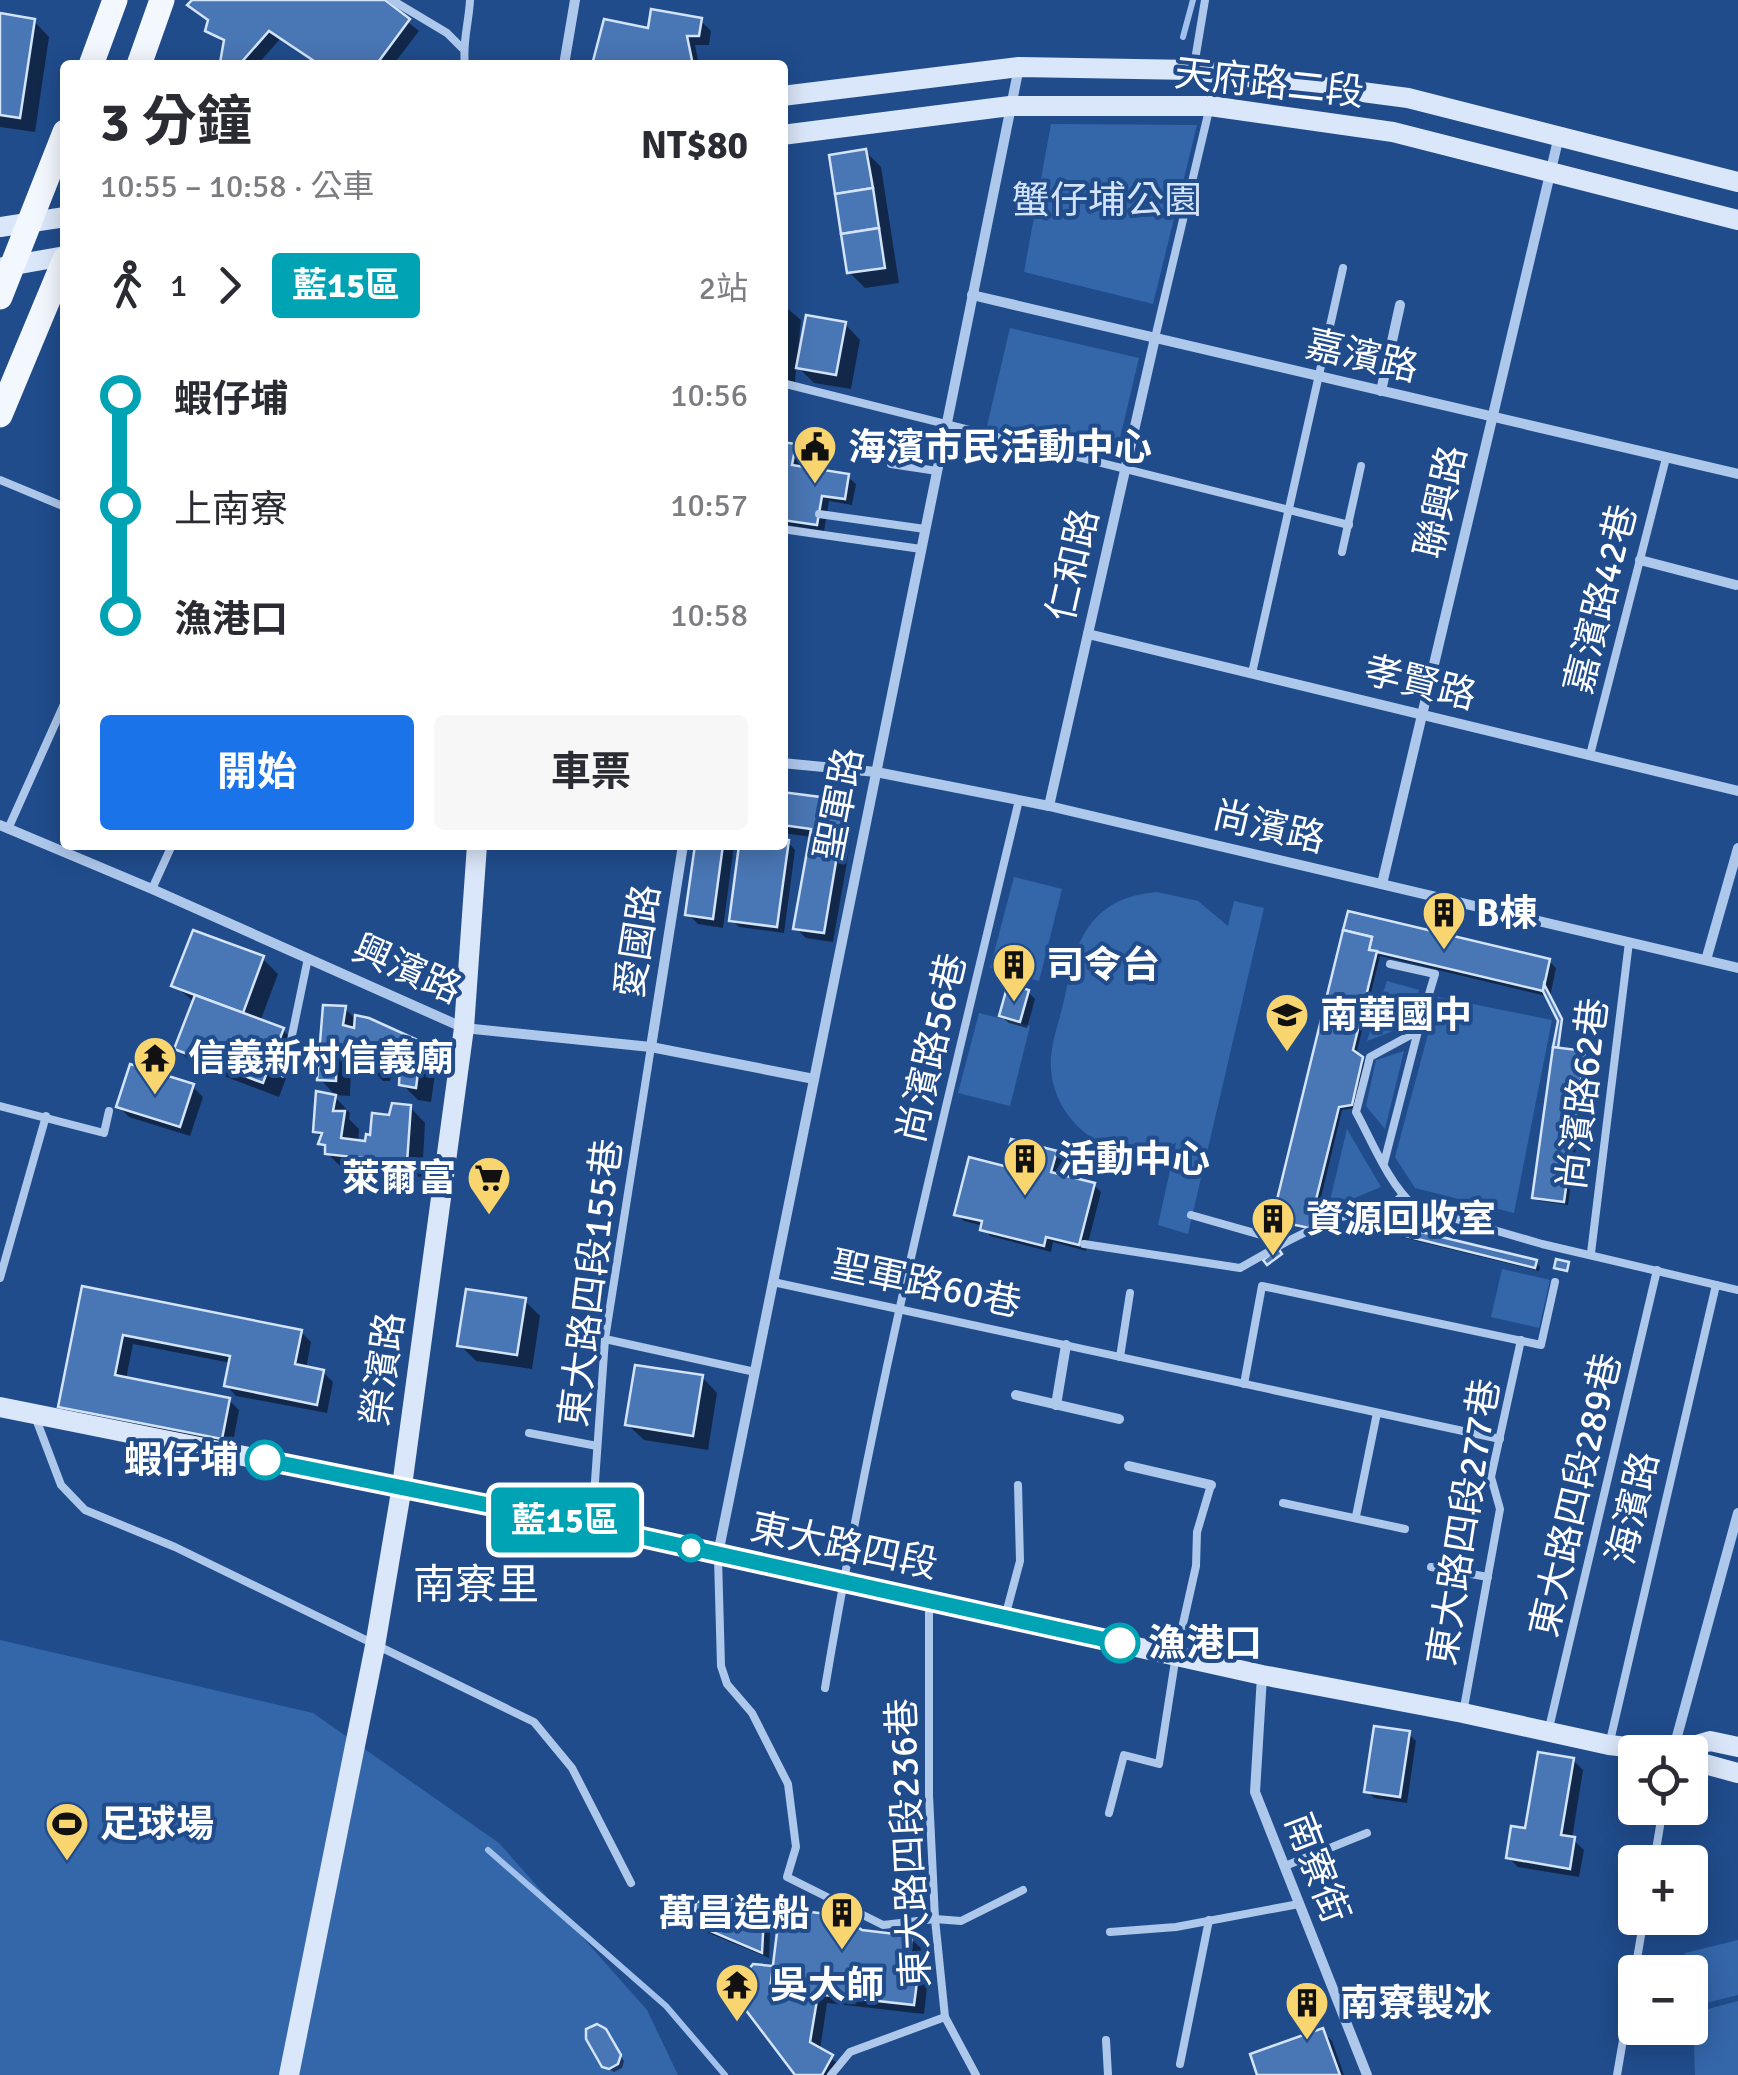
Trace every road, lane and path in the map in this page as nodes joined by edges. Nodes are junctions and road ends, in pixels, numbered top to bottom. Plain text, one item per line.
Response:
1 (115, 0) edge
2 (162, 0) edge
3 (392, 0) edge
4 (470, 0) edge
5 (575, 0) edge
6 (1205, 0) edge
7 (462, 48) junction
8 (93, 60) edge
9 (141, 60) edge
10 (464, 60) edge
11 (565, 60) edge
12 (1018, 67) junction
13 (1193, 70) junction
14 (788, 95) edge
15 (1010, 106) junction
16 (1210, 106) junction
17 (788, 134) edge
18 (1559, 134) junction
19 (60, 145) edge
20 (1550, 172) junction
21 (1738, 182) edge
22 (60, 218) edge
23 (1738, 220) edge
24 (30, 222) junction
25 (0, 227) edge
26 (60, 259) edge
27 (6, 266) edge
28 (1343, 268) dead end
29 (60, 270) edge
30 (972, 296) junction
31 (0, 297) edge
32 (1400, 306) dead end
33 (1155, 338) junction
34 (1320, 377) junction
35 (788, 384) edge
36 (1381, 391) junction
37 (0, 416) edge
38 (1492, 417) junction
39 (946, 424) junction
40 (1666, 458) junction
41 (891, 464) dead end
42 (1361, 466) dead end
43 (937, 470) junction
44 (1125, 471) junction
45 (1738, 474) edge
46 (0, 480) edge
47 (60, 505) edge
48 (1290, 511) junction
49 (819, 514) dead end
50 (1349, 524) junction
51 (788, 529) edge
52 (925, 529) junction
53 (921, 549) junction
54 (1342, 552) dead end
55 (1640, 560) junction
56 (1736, 585) edge
57 (1088, 634) junction
58 (1252, 673) junction
59 (60, 712) edge
60 (1422, 714) junction
61 (1590, 755) junction
62 (788, 764) edge
63 (876, 772) junction
64 (1738, 791) edge
65 (1019, 800) junction
66 (1050, 806) junction
67 (4, 827) edge
68 (1738, 848) edge
69 (170, 850) edge
70 (477, 850) edge
71 (682, 850) edge
72 (1382, 884) junction
73 (152, 889) junction
74 (1629, 942) junction
75 (308, 958) junction
76 (1706, 960) junction
77 (1390, 964) dead end
78 (1738, 968) edge
79 (464, 1028) junction
80 (1418, 1031) junction
81 (651, 1047) junction
82 (284, 1074) dead end
83 (814, 1078) junction
84 (0, 1106) edge
85 (109, 1111) dead end
86 (46, 1116) junction
87 (1384, 1163) junction
88 (1402, 1196) junction
89 (1191, 1215) dead end
90 (0, 1240) edge
91 (1286, 1242) junction
92 (10, 1243) junction
93 (1084, 1244) dead end
94 (1591, 1254) junction
95 (1657, 1270) junction
96 (0, 1278) edge
97 (773, 1282) junction
98 (1555, 1282) dead end
99 (1716, 1285) junction
100 (1738, 1290) edge
101 (1130, 1293) dead end
102 (898, 1309) junction
103 (605, 1339) junction
104 (1521, 1340) junction
105 (1066, 1346) junction
106 (1120, 1357) junction
107 (755, 1372) junction
108 (1244, 1384) junction
109 (1016, 1395) dead end
110 (1056, 1405) junction
111 (0, 1407) edge
112 (1376, 1413) junction
113 (35, 1416) junction
114 (1118, 1419) dead end
115 (529, 1433) dead end
116 (1500, 1439) junction
117 (597, 1446) junction
118 (1129, 1466) dead end
119 (1018, 1485) dead end
120 (1211, 1485) joint
121 (402, 1486) junction
122 (1284, 1503) dead end
123 (1738, 1514) edge
124 (1356, 1516) junction
125 (592, 1526) junction
126 (1405, 1529) dead end
127 (718, 1554) junction
128 (1431, 1567) dead end
129 (1488, 1577) junction
130 (843, 1581) junction
131 (929, 1600) junction
132 (1005, 1617) junction
133 (375, 1646) junction
134 (1176, 1656) junction
135 (1262, 1675) junction
136 (825, 1688) dead end
137 (1463, 1712) junction
138 (1548, 1733) junction
139 (1678, 1735) edge
140 (1708, 1742) edge
141 (1609, 1745) junction
142 (1618, 1746) edge
143 (1738, 1746) edge
144 (1708, 1765) edge
145 (1738, 1773) edge
146 (1109, 1813) dead end
147 (1367, 1833) dead end
148 (1284, 1866) junction
149 (631, 1883) dead end
150 (1023, 1890) dead end
151 (1300, 1904) junction
152 (935, 1919) junction
153 (1209, 1920) junction
154 (1110, 1932) dead end
155 (1641, 1935) edge
156 (945, 2017) junction
157 (1106, 2040) dead end
158 (1180, 2064) dead end
159 (289, 2075) edge
160 (831, 2075) edge
161 (976, 2075) edge
162 (1108, 2075) edge
163 (1367, 2075) edge
164 (1617, 2075) edge

1 - 8 main road
2 - 9 main road
3 - 7 lane
4 - 7 lane
5 - 11 street
6 - 13 lane
7 - 10 lane
12 - 13 street, 天府路二段
12 - 14 street, 天府路二段
12 - 15 street, 聖軍路
13 - 18 street, 天府路二段
15 - 16 street, 天府路二段
15 - 17 street, 天府路二段
15 - 30 street, 聖軍路
16 - 20 street, 天府路二段
16 - 33 lane
18 - 20 street, 聯興路
18 - 21 street, 天府路二段
19 - 24 main road
20 - 23 street, 天府路二段
20 - 38 street, 聯興路
22 - 24 street
24 - 25 street
24 - 27 main road
26 - 27 street
27 - 31 main road
28 - 34 lane
29 - 37 main road
30 - 33 street, 嘉濱路
30 - 39 street, 聖軍路
32 - 36 street
33 - 34 street, 嘉濱路
33 - 44 street, 仁和路
34 - 36 street, 嘉濱路
34 - 48 lane
35 - 39 lane
36 - 38 street, 嘉濱路
38 - 40 street, 嘉濱路
38 - 60 street, 聯興路
39 - 43 street, 聖軍路
39 - 44 lane
40 - 45 street, 嘉濱路
40 - 55 lane, 嘉濱路42巷
41 - 43 lane
42 - 50 lane
43 - 52 street, 聖軍路
44 - 48 lane
44 - 57 street, 仁和路
46 - 47 lane
48 - 50 lane
48 - 58 lane
49 - 52 lane
50 - 54 lane
51 - 53 lane
52 - 53 street, 聖軍路
53 - 63 street, 聖軍路
55 - 56 street
55 - 61 lane, 嘉濱路42巷
57 - 58 street, 孝賢路
57 - 66 street, 仁和路
58 - 60 street, 孝賢路
59 - 67 lane
60 - 61 street, 孝賢路
60 - 72 street, 聯興路
61 - 64 street, 孝賢路
62 - 63 street, 尚濱路
63 - 65 street, 尚濱路
63 - 83 street, 聖軍路
65 - 66 street, 尚濱路
65 - 102 lane, 尚濱路56巷
66 - 72 street, 尚濱路
67 - 73 street, 興濱路
68 - 76 street
69 - 73 lane
70 - 79 street, 榮濱路
71 - 81 street, 愛國路
72 - 74 street, 尚濱路
73 - 75 street, 興濱路
74 - 76 street, 尚濱路
74 - 94 lane, 尚濱路62巷
75 - 79 street, 興濱路
75 - 82 lane
76 - 78 street, 尚濱路
77 - 80 lane
79 - 81 street, 興濱路
79 - 121 street, 榮濱路
80 - 87 lane
80 - 87 lane
81 - 83 street, 興濱路
81 - 103 lane, 東大路四段155巷
83 - 97 street, 聖軍路
84 - 86 lane
85 - 86 lane
86 - 92 lane
87 - 88 lane
88 - 91 lane
88 - 94 lane
89 - 91 lane
90 - 92 lane
91 - 93 lane
92 - 96 lane
94 - 95 lane
95 - 99 lane
95 - 138 lane, 東大路四段289巷
97 - 102 lane, 聖軍路60巷
97 - 107 street, 聖軍路
98 - 104 lane
99 - 100 lane
99 - 141 lane, 海濱路
101 - 106 lane
102 - 105 lane, 聖軍路60巷
102 - 130 lane, 尚濱路56巷
103 - 107 lane
103 - 117 lane, 東大路四段155巷
104 - 108 lane
104 - 116 lane, 東大路四段277巷
105 - 106 lane, 聖軍路60巷
105 - 110 street, 聖軍路60巷
106 - 108 lane, 聖軍路60巷
107 - 127 street, 聖軍路
108 - 112 lane, 聖軍路60巷
109 - 110 street
110 - 114 street
111 - 113 street, 東大路四段
112 - 116 lane, 聖軍路60巷
112 - 124 lane
113 - 121 street, 東大路四段
113 - 133 lane
115 - 117 lane
116 - 129 lane, 東大路四段277巷
117 - 125 lane, 東大路四段155巷
118 - 120 street
119 - 132 lane
120 - 134 lane
121 - 125 street, 東大路四段
121 - 133 street, 榮濱路
122 - 124 lane
123 - 139 street
124 - 126 lane
125 - 127 street, 東大路四段
127 - 130 street, 東大路四段
127 - 152 lane
128 - 129 lane
129 - 137 lane, 東大路四段277巷
130 - 131 street, 東大路四段
130 - 136 lane, 尚濱路56巷
131 - 132 street, 東大路四段
131 - 152 lane, 東大路四段236巷
132 - 134 street, 東大路四段
133 - 149 lane
133 - 159 street, 榮濱路
134 - 135 street, 東大路四段
134 - 146 lane
135 - 137 street, 東大路四段
135 - 148 street, 南寮街
137 - 138 street, 東大路四段
138 - 141 street, 東大路四段
140 - 143 street, 東大路四段
141 - 142 street, 東大路四段
144 - 145 street
147 - 148 lane
148 - 151 street, 南寮街
150 - 152 lane
151 - 153 lane
151 - 163 street, 南寮街
152 - 156 lane, 東大路四段236巷
153 - 154 lane
153 - 158 lane
155 - 164 lane
156 - 160 lane
156 - 161 lane, 東大路四段236巷
157 - 162 lane

